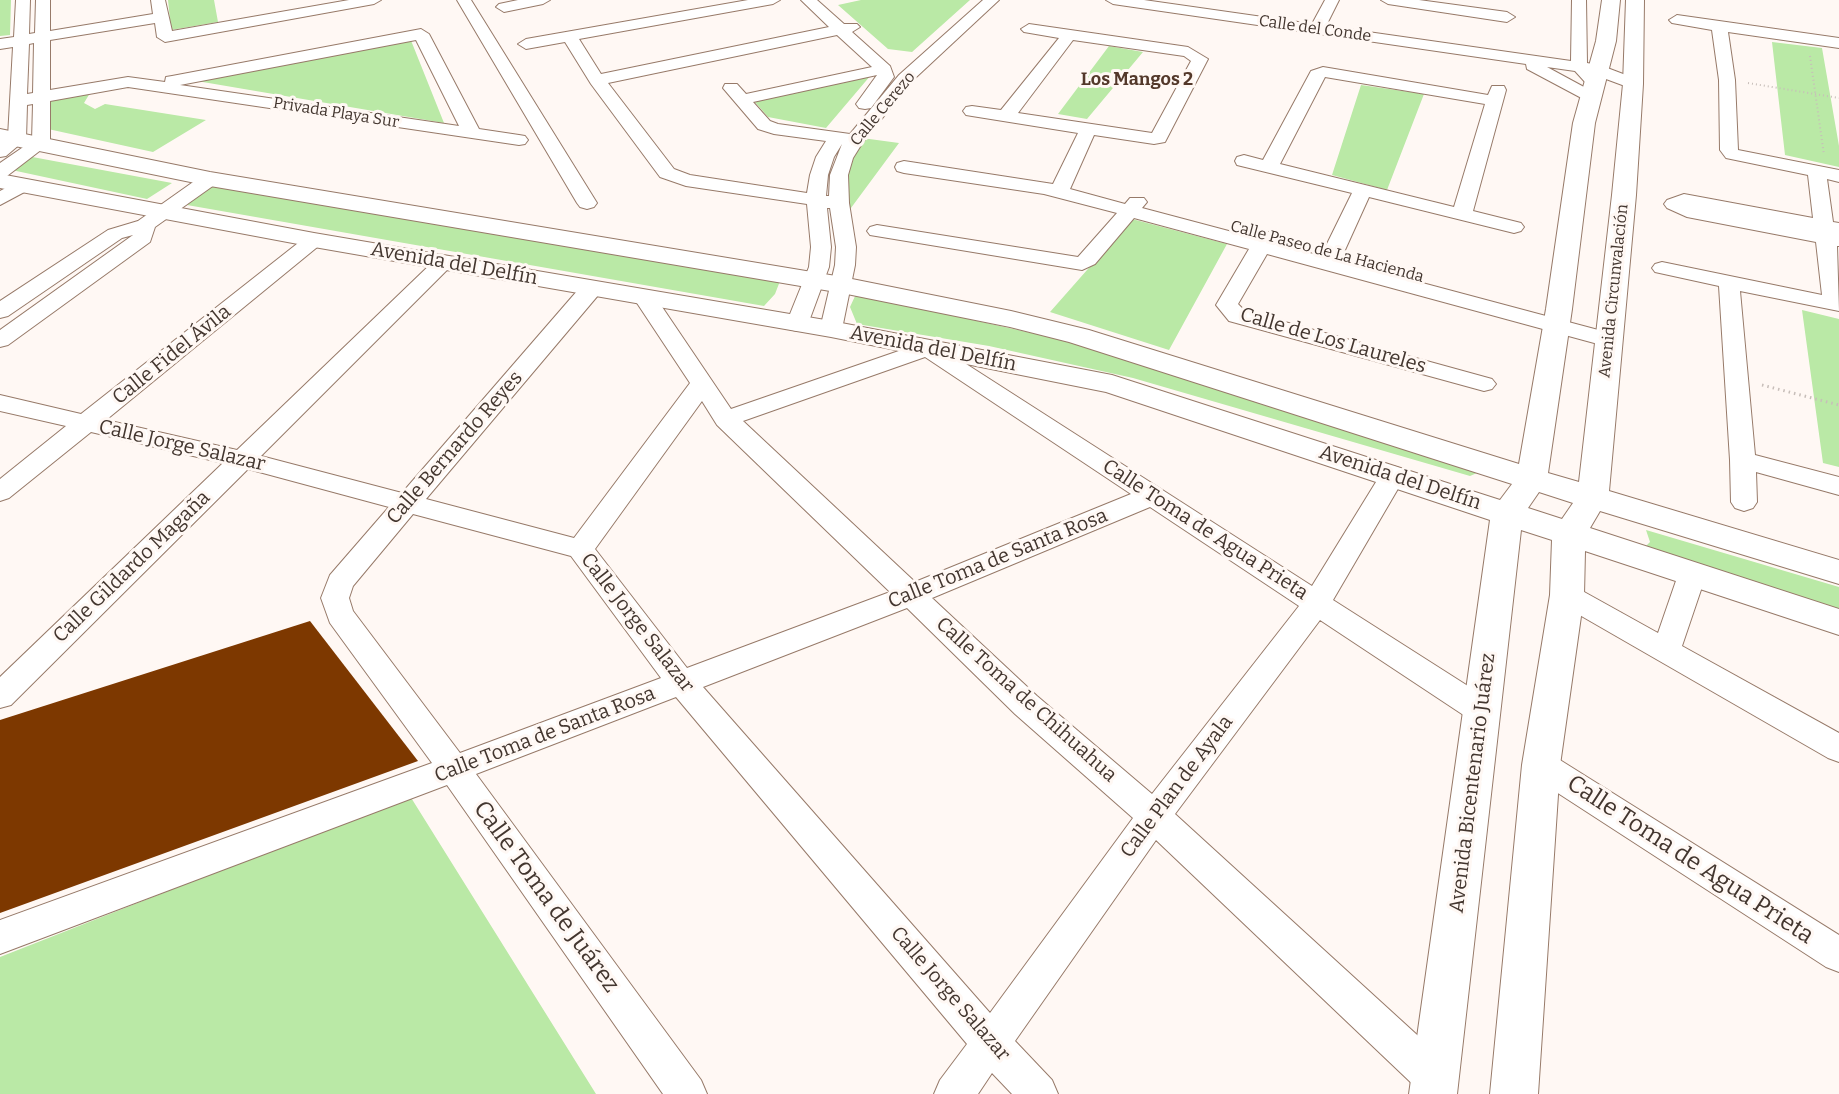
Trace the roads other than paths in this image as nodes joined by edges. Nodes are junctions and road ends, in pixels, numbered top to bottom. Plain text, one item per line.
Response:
1 (23, 0) edge
2 (43, 0) edge
3 (158, 0) edge
4 (374, 0) edge
5 (464, 0) edge
6 (543, 0) edge
7 (773, 0) edge
8 (808, 0) edge
9 (826, 0) edge
10 (992, 0) edge
11 (1113, 0) edge
12 (1218, 0) edge
13 (1332, 0) edge
14 (1388, 0) edge
15 (1509, 0) edge
16 (1579, 0) edge
17 (504, 7) dead end
18 (1610, 11) edge
19 (1635, 12) edge
20 (1209, 14) junction
21 (161, 17) junction
22 (1507, 17) junction
23 (1677, 20) dead end
24 (848, 27) junction
25 (1719, 27) junction
26 (1029, 29) dead end
27 (1317, 29) junction
28 (1069, 35) junction
29 (569, 36) junction
30 (41, 37) junction
31 (21, 40) junction
32 (1839, 43) edge
33 (0, 44) edge
34 (526, 44) dead end
35 (935, 53) junction
36 (1508, 55) junction
37 (901, 57) dead end
38 (885, 73) junction
39 (1589, 78) junction
40 (905, 79) junction
41 (597, 80) junction
42 (1633, 84) junction
43 (152, 85) junction
44 (729, 86) dead end
45 (41, 96) junction
46 (741, 100) junction
47 (18, 101) junction
48 (972, 111) dead end
49 (1006, 116) junction
50 (1088, 130) junction
51 (472, 133) junction
52 (846, 139) junction
53 (519, 140) dead end
54 (14, 143) edge
55 (1244, 161) dead end
56 (904, 167) dead end
57 (1269, 167) junction
58 (1817, 172) junction
59 (210, 179) junction
60 (1838, 179) edge
61 (6, 184) edge
62 (1056, 189) junction
63 (1363, 190) junction
64 (816, 200) junction
65 (587, 202) dead end
66 (839, 203) junction
67 (1133, 207) junction
68 (1461, 214) junction
69 (155, 218) junction
70 (1514, 227) dead end
71 (877, 231) dead end
72 (1832, 234) edge
73 (314, 240) junction
74 (1264, 241) junction
75 (1330, 258) junction
76 (444, 262) junction
77 (1662, 268) dead end
78 (814, 280) junction
79 (1729, 282) junction
80 (842, 285) junction
81 (592, 288) junction
82 (644, 297) junction
83 (1837, 305) edge
84 (0, 311) edge
85 (1558, 318) junction
86 (797, 324) junction
87 (831, 329) junction
88 (1610, 332) junction
89 (0, 340) edge
90 (927, 349) junction
91 (1484, 384) dead end
92 (701, 385) junction
93 (0, 403) edge
94 (726, 418) junction
95 (87, 424) junction
96 (241, 459) junction
97 (1743, 460) junction
98 (1393, 476) junction
99 (1532, 478) junction
100 (1839, 486) edge
101 (0, 492) edge
102 (1153, 495) junction
103 (1593, 497) junction
104 (408, 502) junction
105 (1744, 502) dead end
106 (1508, 514) junction
107 (1569, 535) junction
108 (580, 549) junction
109 (1839, 572) edge
110 (1692, 575) junction
111 (912, 595) junction
112 (1567, 595) junction
113 (1316, 603) junction
114 (340, 615) joint
115 (1839, 622) edge
116 (1665, 650) junction
117 (682, 683) junction
118 (0, 696) edge
119 (1482, 711) junction
120 (1839, 748) edge
121 (1541, 765) junction
122 (454, 769) junction
123 (1154, 816) junction
124 (0, 937) edge
125 (1839, 955) edge
126 (990, 1042) junction
127 (1435, 1086) edge
128 (687, 1094) edge
129 (954, 1094) edge
130 (1038, 1094) edge
131 (1514, 1094) edge

1 - 31 street
2 - 30 street
3 - 21 street
4 - 21 street
5 - 65 street
6 - 17 street
7 - 29 street
8 - 24 street
9 - 24 street
10 - 35 street, Calle Cerezo
11 - 20 street, Calle del Conde
12 - 20 street
13 - 27 street
14 - 22 street
15 - 22 street
16 - 39 street
18 - 39 street
19 - 42 street, Avenida Circunvalación
20 - 27 street, Calle del Conde
21 - 30 street
22 - 36 street
23 - 25 street
24 - 38 street
24 - 40 street
24 - 41 street
25 - 32 street
25 - 58 street
26 - 28 street
27 - 36 street, Calle del Conde
28 - 49 street
28 - 50 street
29 - 34 street
29 - 41 street
30 - 31 street
30 - 45 street
31 - 33 street
31 - 47 street
35 - 37 street
35 - 40 street, Calle Cerezo
36 - 39 street
36 - 39 street
38 - 46 street
38 - 52 street, Calle Cerezo
39 - 42 street
39 - 85 street
40 - 52 street, Calle Cerezo
41 - 64 street
42 - 88 street, Avenida Circunvalación
43 - 45 street, Privada Playa Sur
43 - 51 street, Privada Playa Sur
43 - 51 street, Privada Playa Sur
44 - 46 street
45 - 47 street, Privada Playa Sur
45 - 54 street
46 - 52 street
47 - 54 street
48 - 49 street
49 - 50 street
50 - 62 street
51 - 53 street, Privada Playa Sur
52 - 64 street, Calle Cerezo
52 - 66 street, Calle Cerezo
54 - 59 street, Avenida del Delfín
54 - 61 street
55 - 57 street
56 - 62 street, Calle Paseo de La Hacienda
57 - 63 street
57 - 68 street
58 - 60 street
58 - 72 street
59 - 69 street
59 - 78 street, Avenida del Delfín
61 - 69 street, Avenida del Delfín
62 - 67 street, Calle Paseo de La Hacienda
63 - 68 street
63 - 75 street
64 - 66 street
64 - 78 street, Calle Cerezo
66 - 80 street, Calle Cerezo
67 - 71 street
67 - 74 street, Calle Paseo de La Hacienda
68 - 70 street
69 - 73 street, Avenida del Delfín
69 - 84 street
69 - 89 street
72 - 72 street
72 - 83 street
73 - 76 street, Avenida del Delfín
73 - 95 street, Calle Fidel Ávila
74 - 75 street, Calle Paseo de La Hacienda
74 - 91 street, Calle de Los Laureles
75 - 85 street, Calle Paseo de La Hacienda
76 - 81 street, Avenida del Delfín
76 - 96 street, Calle Gildardo Magaña
77 - 79 street
78 - 80 street, Avenida del Delfín
78 - 86 street
79 - 83 street
79 - 97 street
80 - 87 street, Avenida del Delfín
80 - 99 street, Avenida del Delfín
81 - 82 street, Avenida del Delfín
81 - 104 street, Calle Bernardo Reyes
82 - 86 street, Avenida del Delfín
82 - 92 street, Calle Toma de Chihuahua
85 - 88 street, Calle Paseo de La Hacienda
85 - 99 street
86 - 87 street, Avenida del Delfín
87 - 90 street, Avenida del Delfín
88 - 103 street, Avenida Circunvalación
90 - 94 street
90 - 98 street, Avenida del Delfín
90 - 102 street, Calle Toma de Agua Prieta
92 - 94 street, Calle Toma de Chihuahua
92 - 108 street
93 - 95 street, Calle Jorge Salazar
94 - 111 street, Calle Toma de Chihuahua
95 - 96 street, Calle Jorge Salazar
95 - 101 street, Calle Fidel Ávila
96 - 104 street, Calle Jorge Salazar
96 - 118 street, Calle Gildardo Magaña
97 - 100 street
97 - 105 street
98 - 106 street, Avenida del Delfín
98 - 113 street, Calle Plan de Ayala
99 - 103 street, Avenida del Delfín
99 - 106 street, Avenida Bicentenario Juárez
102 - 111 street, Calle Toma de Santa Rosa
102 - 113 street, Calle Toma de Agua Prieta
103 - 107 street
103 - 109 street, Avenida del Delfín
104 - 108 street, Calle Jorge Salazar
104 - 114 street, Calle Bernardo Reyes
106 - 107 street, Avenida del Delfín
106 - 119 street, Avenida Bicentenario Juárez
107 - 110 street, Avenida del Delfín
107 - 112 street
108 - 117 street, Calle Jorge Salazar
110 - 115 street, Avenida del Delfín
110 - 116 street
111 - 117 street, Calle Toma de Santa Rosa
111 - 123 street, Calle Toma de Chihuahua
112 - 116 street
112 - 121 street
113 - 119 street, Calle Toma de Agua Prieta
113 - 123 street, Calle Plan de Ayala
114 - 122 street, Calle Toma de Juárez
116 - 120 street
117 - 122 street, Calle Toma de Santa Rosa
117 - 126 street, Calle Jorge Salazar
119 - 127 street, Avenida Bicentenario Juárez
121 - 125 street, Calle Toma de Agua Prieta
121 - 131 street
122 - 124 street, Calle Toma de Santa Rosa
122 - 128 street, Calle Toma de Juárez
123 - 126 street, Calle Plan de Ayala
123 - 127 street, Calle Toma de Chihuahua
126 - 129 street, Calle Plan de Ayala
126 - 130 street, Calle Jorge Salazar

